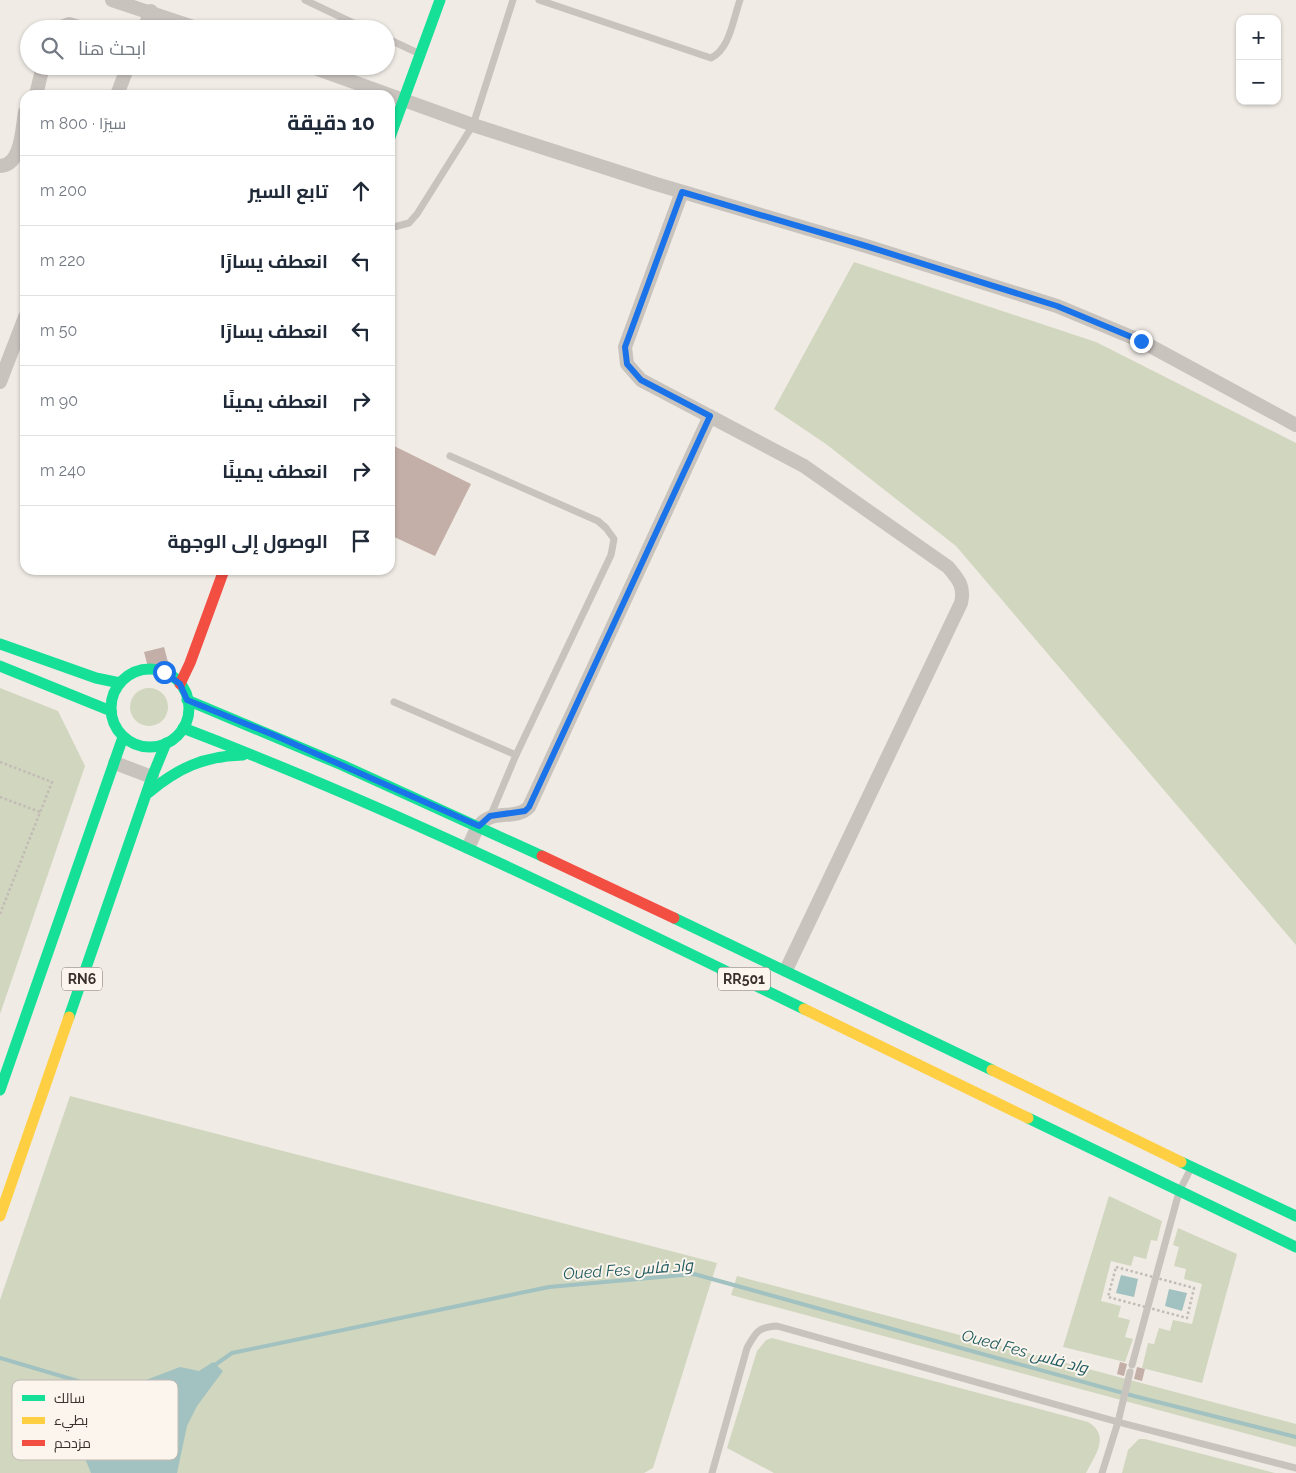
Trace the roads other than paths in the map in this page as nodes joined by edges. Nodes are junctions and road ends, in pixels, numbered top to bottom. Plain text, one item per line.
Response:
1 (112, 0) edge
2 (305, 0) edge
3 (440, 0) edge
4 (513, 0) edge
5 (539, 0) edge
6 (740, 0) edge
7 (151, 11) junction
8 (148, 20) edge
9 (175, 20) edge
10 (347, 20) edge
11 (395, 42) edge
12 (421, 54) junction
13 (41, 75) edge
14 (125, 75) edge
15 (335, 75) edge
16 (37, 90) edge
17 (119, 90) edge
18 (379, 90) edge
19 (395, 96) edge
20 (405, 99) junction
21 (395, 124) edge
22 (473, 125) junction
23 (20, 139) edge
24 (0, 166) edge
25 (682, 192) junction
26 (395, 227) edge
27 (20, 330) edge
28 (0, 382) edge
29 (710, 416) junction
30 (1296, 425) edge
31 (450, 456) dead end
32 (222, 575) edge
33 (0, 644) edge
34 (0, 666) edge
35 (75, 672) junction
36 (120, 683) junction
37 (180, 684) junction
38 (68, 692) junction
39 (187, 700) junction
40 (394, 702) dead end
41 (111, 711) junction
42 (226, 715) junction
43 (183, 728) junction
44 (124, 737) junction
45 (216, 740) junction
46 (166, 743) junction
47 (254, 754) junction
48 (516, 755) junction
49 (115, 763) junction
50 (152, 777) junction
51 (146, 795) junction
52 (484, 821) junction
53 (468, 848) junction
54 (763, 958) junction
55 (786, 970) junction
56 (753, 983) junction
57 (820, 987) junction
58 (812, 1012) junction
59 (0, 1090) edge
60 (1167, 1155) junction
61 (1192, 1166) junction
62 (1154, 1180) junction
63 (1179, 1192) junction
64 (0, 1216) edge
65 (1296, 1216) edge
66 (1296, 1248) edge
67 (1118, 1422) junction
68 (1296, 1468) edge
69 (712, 1473) edge
70 (1102, 1473) edge

1 - 7 street
2 - 10 lane
3 - 12 main road
4 - 22 lane
5 - 6 lane
7 - 8 street
7 - 9 street
11 - 12 lane
12 - 20 main road
13 - 16 street
14 - 17 street
15 - 18 street
19 - 20 street
20 - 21 main road
20 - 22 street
22 - 25 street
22 - 26 lane
23 - 24 street
25 - 29 street
25 - 30 street
27 - 28 street
29 - 52 street
29 - 55 street
31 - 48 lane
32 - 37 main road
33 - 35 main road
34 - 38 main road
35 - 36 main road
35 - 38 street
36 - 37 main road
36 - 41 main road
37 - 39 main road
38 - 41 main road
39 - 42 main road, RR501
39 - 43 main road
40 - 48 lane
41 - 44 main road
42 - 45 street
42 - 52 main road, RR501
43 - 45 main road, RR501
43 - 46 main road, RN6
44 - 46 main road
44 - 49 main road, RN6
45 - 47 main road, RR501
46 - 50 main road, RN6
47 - 51 main road
47 - 53 main road, RR501
48 - 52 lane
49 - 50 street
49 - 59 main road, RN6
50 - 51 main road, RN6
51 - 64 main road, RN6
52 - 53 street
52 - 54 main road, RR501
53 - 56 main road, RR501
54 - 55 main road, RR501
54 - 56 street
55 - 57 main road, RR501
56 - 58 main road, RR501
57 - 58 main road
57 - 60 main road, RR501
58 - 62 main road, RR501
60 - 61 main road, RR501
60 - 62 street
61 - 63 lane
61 - 65 main road, RR501
62 - 63 main road, RR501
63 - 66 main road, RR501
63 - 67 lane
67 - 68 lane
67 - 69 lane
67 - 70 lane

